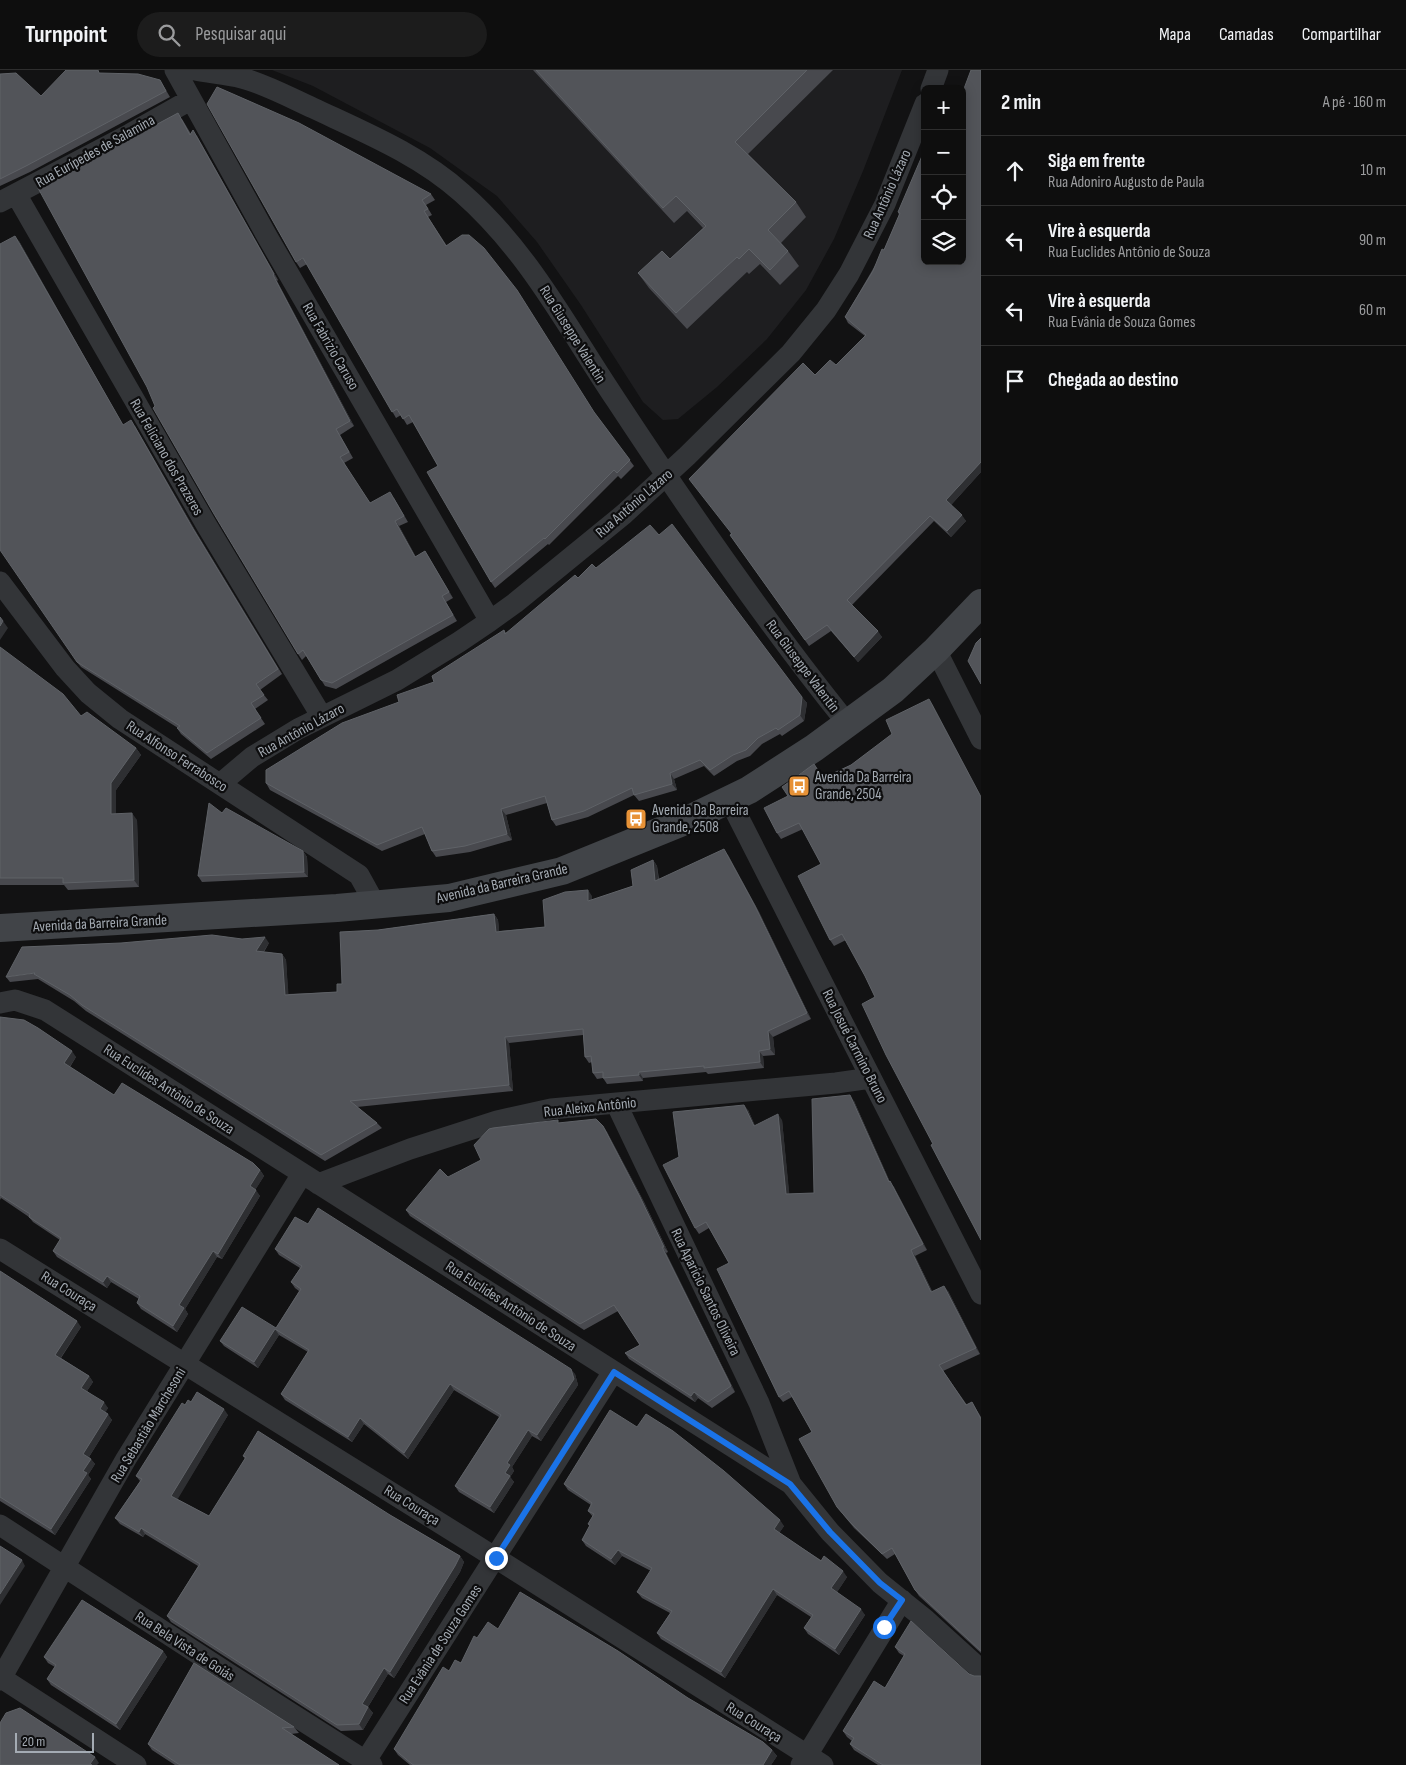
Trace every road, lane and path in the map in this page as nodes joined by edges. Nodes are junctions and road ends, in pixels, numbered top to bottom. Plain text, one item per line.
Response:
1 (174, 70) edge
2 (195, 70) edge
3 (938, 70) edge
4 (932, 85) edge
5 (190, 100) junction
6 (921, 114) edge
7 (8, 198) edge
8 (666, 476) junction
9 (0, 582) edge
10 (981, 603) edge
11 (490, 621) junction
12 (936, 650) junction
13 (322, 717) junction
14 (847, 724) junction
15 (981, 739) edge
16 (220, 784) junction
17 (729, 799) junction
18 (375, 904) junction
19 (0, 928) edge
20 (0, 1003) edge
21 (871, 1078) junction
22 (616, 1103) junction
23 (310, 1179) junction
24 (0, 1248) edge
25 (981, 1294) edge
26 (185, 1363) junction
27 (614, 1372) junction
28 (790, 1484) junction
29 (0, 1525) edge
30 (496, 1558) junction
31 (65, 1568) junction
32 (902, 1600) junction
33 (981, 1670) edge
34 (0, 1678) edge
35 (810, 1762) edge
36 (367, 1764) edge
37 (136, 1765) edge

1 - 5 street, Rua Fabrizio Caruso
2 - 8 street, Rua Giuseppe Valentin
3 - 4 street
5 - 7 street, Rua Eurípedes de Salamina
5 - 11 street, Rua Fabrizio Caruso
6 - 8 street, Rua Antônio Lázaro
7 - 13 street, Rua Feliciano dos Prazeres
8 - 11 street, Rua Antônio Lázaro
8 - 14 street, Rua Giuseppe Valentin
9 - 16 street, Rua Alfonso Ferrabosco
10 - 12 main road, Avenida da Barreira Grande
11 - 13 street, Rua Antônio Lázaro
12 - 14 main road, Avenida da Barreira Grande
12 - 15 street
13 - 16 street, Rua Antônio Lázaro
14 - 17 main road, Avenida da Barreira Grande
16 - 18 street, Rua Alfonso Ferrabosco
17 - 18 main road, Avenida da Barreira Grande
17 - 21 street, Rua Josué Carmino Bruno
18 - 19 main road, Avenida da Barreira Grande
20 - 23 street, Rua Euclides Antônio de Souza
21 - 22 street, Rua Aleixo Antônio
21 - 25 street, Rua Josué Carmino Bruno
22 - 23 street, Rua Aleixo Antônio
22 - 28 street, Rua Aparício Santos Oliveira
23 - 26 street, Rua Sebastião Marchesoni
23 - 27 street, Rua Euclides Antônio de Souza
24 - 26 street, Rua Couraça
26 - 30 street, Rua Couraça
26 - 31 street, Rua Sebastião Marchesoni
27 - 28 street, Rua Euclides Antônio de Souza
27 - 30 street, Rua Evânia de Souza Gomes
28 - 32 street, Rua Euclides Antônio de Souza
29 - 31 street, Rua Bela Vista de Goiás
30 - 35 street, Rua Couraça
30 - 36 street, Rua Evânia de Souza Gomes
31 - 34 street, Rua Sebastião Marchesoni
31 - 36 street, Rua Bela Vista de Goiás
32 - 33 street, Rua Euclides Antônio de Souza
32 - 35 street
34 - 37 street

